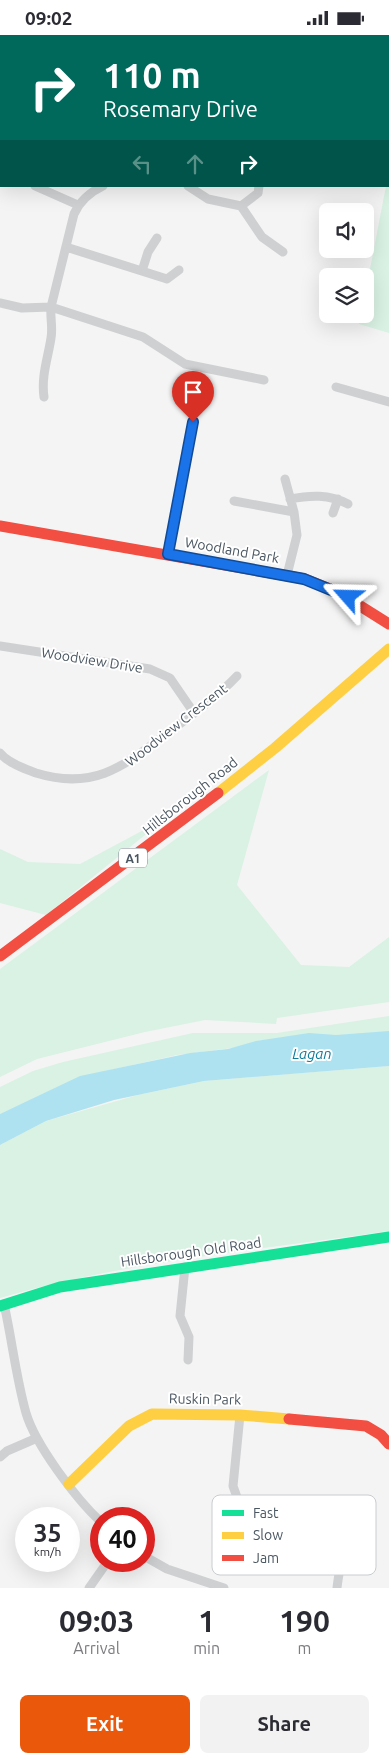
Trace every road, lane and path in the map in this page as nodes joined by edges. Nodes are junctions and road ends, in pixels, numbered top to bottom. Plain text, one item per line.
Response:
1 (36, 187) edge
2 (101, 187) edge
3 (190, 187) edge
4 (259, 187) edge
5 (78, 205) junction
6 (241, 206) junction
7 (157, 238) dead end
8 (66, 247) junction
9 (283, 253) dead end
10 (179, 270) dead end
11 (142, 271) junction
12 (0, 303) edge
13 (51, 307) junction
14 (264, 380) dead end
15 (336, 387) dead end
16 (44, 397) dead end
17 (389, 402) edge
18 (193, 422) dead end
19 (285, 479) dead end
20 (290, 499) junction
21 (338, 499) junction
22 (234, 501) dead end
23 (348, 504) dead end
24 (294, 512) junction
25 (334, 513) dead end
26 (0, 526) edge
27 (168, 554) junction
28 (287, 575) junction
29 (389, 624) edge
30 (0, 646) edge
31 (386, 656) edge
32 (237, 676) dead end
33 (194, 713) junction
34 (0, 753) edge
35 (0, 956) edge
36 (389, 1237) edge
37 (185, 1267) junction
38 (2, 1305) edge
39 (188, 1360) dead end
40 (240, 1415) junction
41 (37, 1438) junction
42 (389, 1444) edge
43 (0, 1457) edge
44 (69, 1484) junction
45 (236, 1495) edge
46 (90, 1509) edge
47 (155, 1562) edge
48 (100, 1572) edge
49 (338, 1575) edge
50 (209, 1586) edge
51 (89, 1588) edge
52 (224, 1588) edge
53 (337, 1588) edge

1 - 5 street
2 - 5 street
3 - 6 street
4 - 6 street
5 - 8 street
6 - 9 street
7 - 11 street
8 - 11 street
8 - 13 street
10 - 11 street
12 - 13 street
13 - 14 street
13 - 16 street
15 - 17 street
18 - 27 street
19 - 20 street
20 - 21 street
20 - 24 street
21 - 23 street
21 - 25 street
22 - 24 street
24 - 28 street
26 - 27 main road, Woodland Park
27 - 28 main road, Woodland Park
28 - 29 main road, Woodland Park
30 - 33 street, Woodview Drive
31 - 35 main road, Hillsborough Road / A1
32 - 33 street, Woodview Crescent
33 - 34 street, Woodview Crescent
36 - 37 main road, Hillsborough Old Road
37 - 38 main road, Hillsborough Old Road
37 - 39 street
38 - 41 street
40 - 42 main road, Ruskin Park
40 - 44 main road, Ruskin Park
40 - 45 street
41 - 43 street
41 - 44 street
44 - 46 street
47 - 50 street
48 - 51 street
49 - 53 street
50 - 52 street

